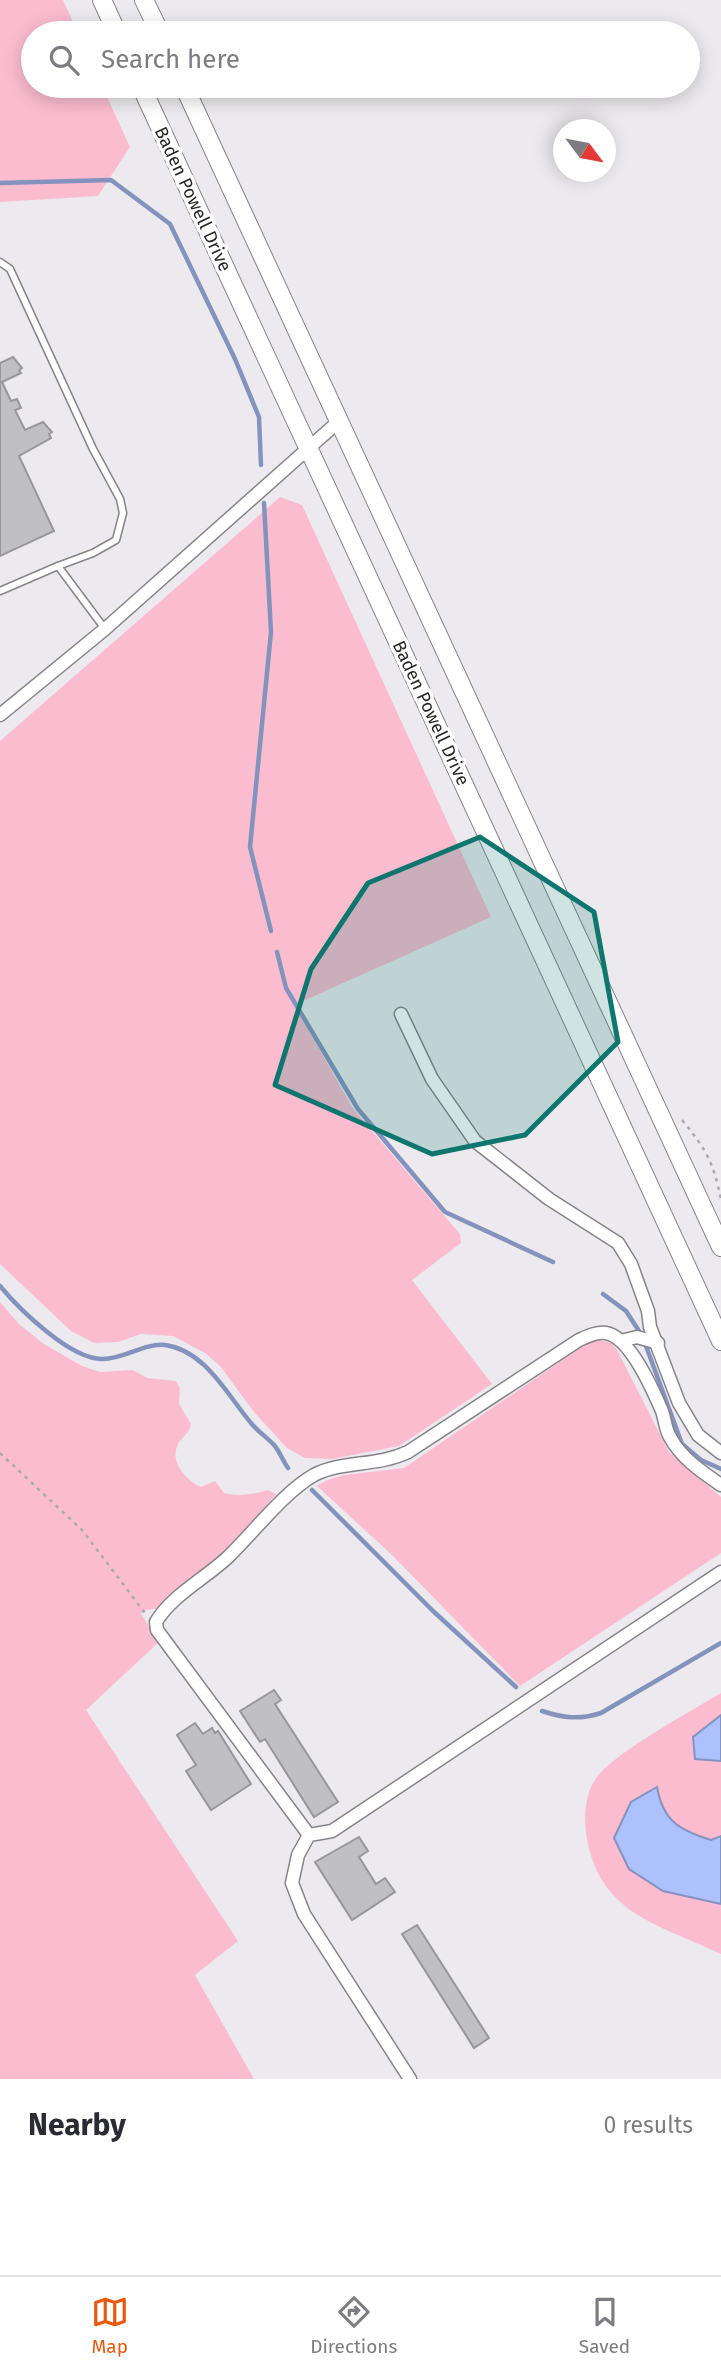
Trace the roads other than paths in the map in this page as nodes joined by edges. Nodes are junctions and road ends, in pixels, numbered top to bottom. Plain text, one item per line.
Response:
1 (102, 0) edge
2 (144, 0) edge
3 (112, 21) edge
4 (154, 21) edge
5 (147, 98) edge
6 (190, 98) edge
7 (0, 262) edge
8 (338, 422) junction
9 (308, 448) junction
10 (58, 566) junction
11 (0, 591) edge
12 (104, 629) junction
13 (0, 715) edge
14 (401, 1014) dead end
15 (721, 1247) edge
16 (621, 1341) junction
17 (721, 1341) edge
18 (658, 1343) junction
19 (721, 1453) edge
20 (721, 1485) edge
21 (721, 1572) edge
22 (309, 1835) junction
23 (410, 2079) edge

1 - 3 main road
2 - 4 main road
5 - 9 main road, Baden Powell Drive
6 - 8 main road
7 - 10 lane
8 - 9 street
8 - 15 main road
9 - 12 street
9 - 17 main road, Baden Powell Drive
10 - 11 lane
10 - 12 lane
12 - 13 street
14 - 18 street
16 - 18 street
16 - 20 street
16 - 22 street
18 - 19 street
21 - 22 street
22 - 23 street

